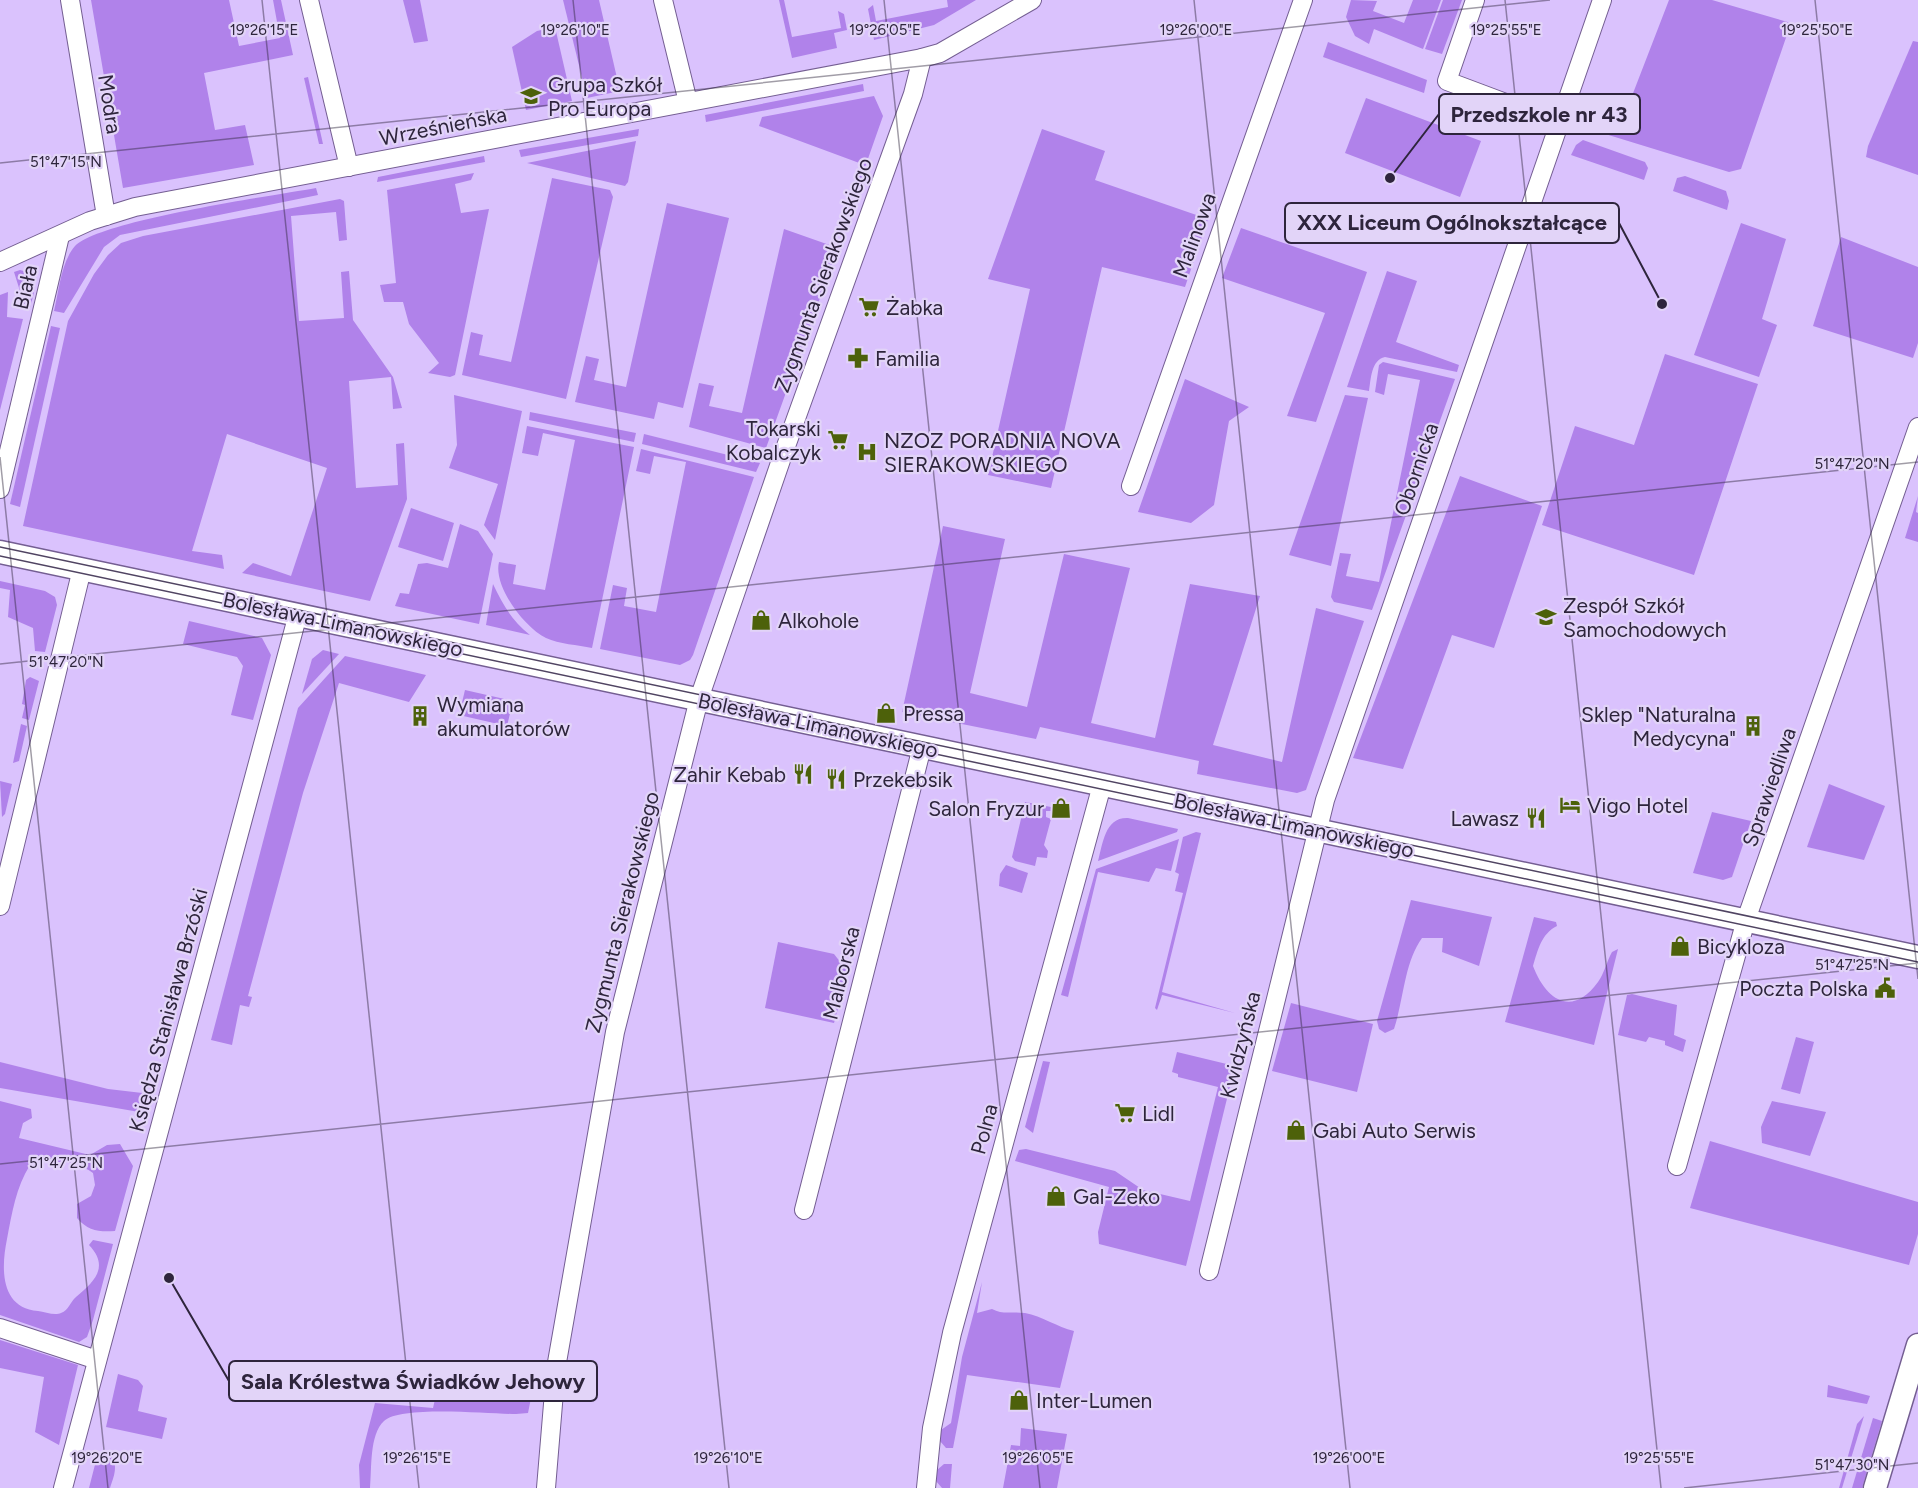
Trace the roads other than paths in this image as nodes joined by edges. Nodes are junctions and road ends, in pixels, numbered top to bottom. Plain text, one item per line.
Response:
1 (70, 0) edge
2 (309, 0) edge
3 (663, 0) edge
4 (1032, 0) edge
5 (1302, 0) edge
6 (1475, 0) edge
7 (1602, 0) edge
8 (922, 58) junction
9 (688, 102) junction
10 (1558, 123) junction
11 (349, 166) junction
12 (106, 216) junction
13 (60, 236) junction
14 (0, 262) edge
15 (1918, 427) edge
16 (1131, 486) dead end
17 (0, 489) edge
18 (0, 552) edge
19 (82, 569) junction
20 (298, 614) junction
21 (699, 699) junction
22 (922, 747) junction
23 (1102, 785) junction
24 (1317, 830) junction
25 (0, 906) edge
26 (1746, 920) junction
27 (1918, 957) edge
28 (1677, 1166) dead end
29 (804, 1210) dead end
30 (1209, 1271) dead end
31 (0, 1328) edge
32 (1918, 1345) edge
33 (97, 1360) junction
34 (63, 1488) edge
35 (546, 1488) edge
36 (926, 1488) edge
37 (1875, 1488) edge

1 - 12 street, Modra
2 - 11 street
3 - 9 street
4 - 8 street, Wrześnieńska
5 - 16 street, Malinowa
6 - 10 street
7 - 10 street, Obornicka
8 - 9 street, Wrześnieńska
8 - 21 street, Zygmunta Sierakowskiego
9 - 11 street, Wrześnieńska
10 - 24 street, Obornicka
11 - 12 street, Wrześnieńska
12 - 13 street, Wrześnieńska
13 - 14 street, Wrześnieńska
13 - 17 street, Biała
15 - 26 street, Sprawiedliwa
18 - 19 street, Bolesława Limanowskiego
19 - 20 street, Bolesława Limanowskiego
19 - 25 street
20 - 21 street, Bolesława Limanowskiego
20 - 33 street, Księdza Stanisława Brzóski
21 - 22 street, Bolesława Limanowskiego
21 - 35 street, Zygmunta Sierakowskiego
22 - 23 street, Bolesława Limanowskiego
22 - 29 street, Malborska
23 - 24 street, Bolesława Limanowskiego
23 - 36 street, Polna
24 - 26 street, Bolesława Limanowskiego
24 - 30 street, Kwidzyńska
26 - 27 street, Bolesława Limanowskiego
26 - 28 street, Sprawiedliwa
31 - 33 street
32 - 37 street
33 - 34 street, Księdza Stanisława Brzóski

